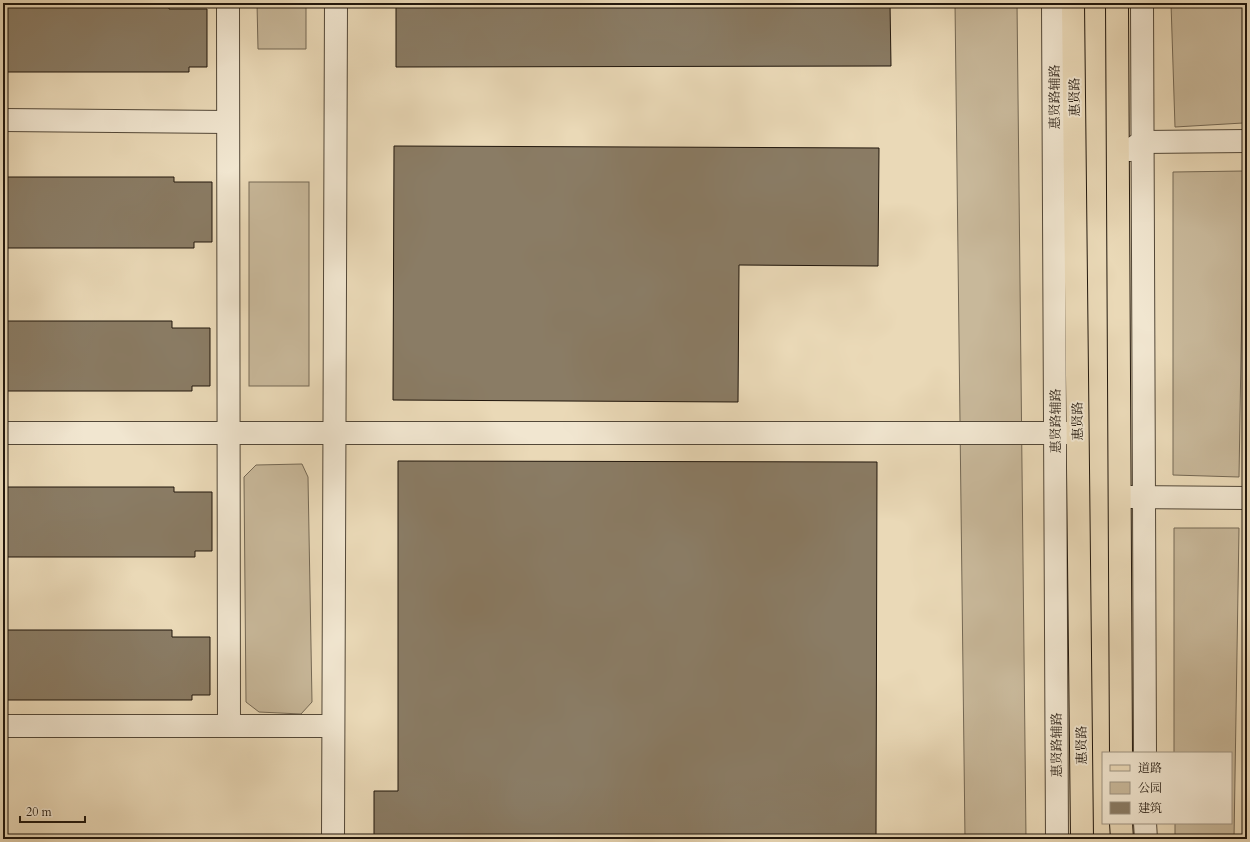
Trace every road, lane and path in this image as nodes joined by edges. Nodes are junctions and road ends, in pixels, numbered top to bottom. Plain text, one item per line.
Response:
1 (228, 3) edge
2 (336, 3) edge
3 (1053, 3) edge
4 (1073, 3) edge
5 (1117, 3) edge
6 (1142, 3) edge
7 (3, 120) edge
8 (228, 122) junction
9 (1247, 140) edge
10 (1142, 142) junction
11 (1118, 158) junction
12 (1055, 433) junction
13 (1077, 433) junction
14 (3, 434) edge
15 (228, 434) junction
16 (334, 434) junction
17 (1120, 497) junction
18 (1144, 497) junction
19 (1247, 498) edge
20 (3, 726) edge
21 (228, 726) junction
22 (333, 726) junction
23 (1121, 752) edge
24 (1145, 752) edge
25 (1122, 824) edge
26 (1146, 824) edge
27 (332, 839) edge
28 (1057, 839) edge
29 (1082, 839) edge
30 (1122, 839) edge
31 (1146, 839) edge

1 - 8 street
2 - 16 street
3 - 12 street, 惠贤路辅路
4 - 13 main road, 惠贤路
5 - 11 main road
6 - 10 street
7 - 8 street
8 - 15 street
9 - 10 street
10 - 11 street
10 - 18 street
11 - 17 main road
12 - 13 street
12 - 16 street
12 - 28 street, 惠贤路辅路
13 - 29 main road, 惠贤路
14 - 15 street
15 - 16 street
15 - 21 street
16 - 22 street
17 - 18 street
17 - 23 main road
18 - 19 street
18 - 24 street
20 - 21 street
21 - 22 street
22 - 27 street
25 - 30 main road
26 - 31 street

